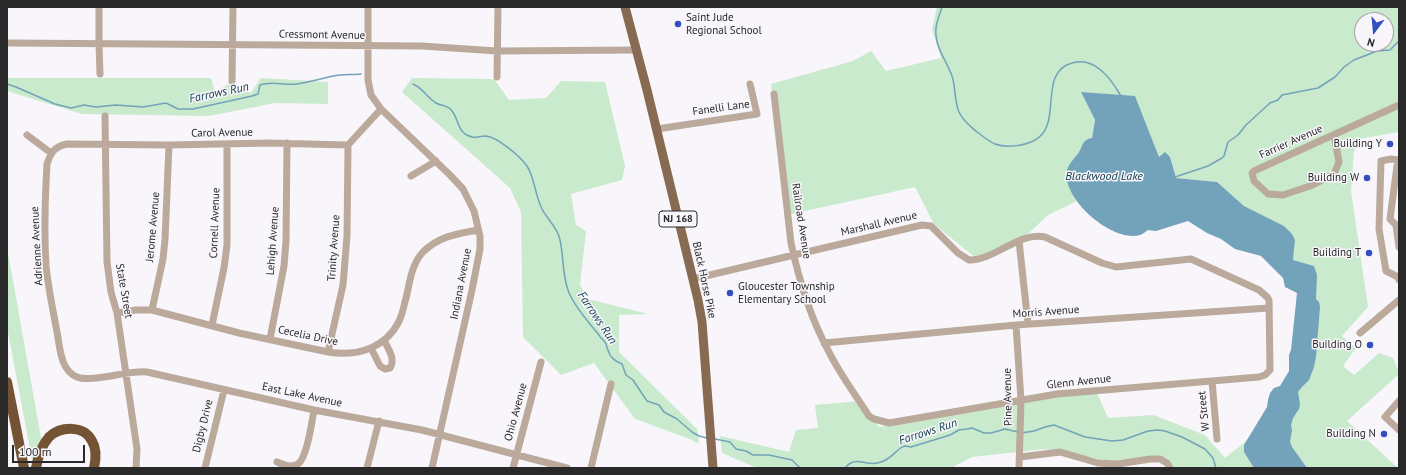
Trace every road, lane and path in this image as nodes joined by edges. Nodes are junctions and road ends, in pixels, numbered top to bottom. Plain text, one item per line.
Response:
1 (99, 7) edge
2 (232, 7) edge
3 (368, 7) edge
4 (498, 7) edge
5 (625, 7) edge
6 (7, 43) edge
7 (99, 44) junction
8 (232, 45) junction
9 (368, 47) junction
10 (637, 50) junction
11 (497, 51) junction
12 (100, 74) dead end
13 (497, 77) dead end
14 (232, 81) dead end
15 (750, 84) dead end
16 (774, 94) dead end
17 (1399, 105) edge
18 (381, 109) junction
19 (105, 116) dead end
20 (657, 129) junction
21 (27, 135) dead end
22 (1334, 135) junction
23 (287, 143) junction
24 (104, 144) junction
25 (227, 144) junction
26 (169, 145) junction
27 (348, 145) junction
28 (51, 153) junction
29 (1399, 160) edge
30 (436, 161) junction
31 (1399, 166) edge
32 (411, 176) dead end
33 (478, 230) junction
34 (1019, 241) junction
35 (1399, 247) edge
36 (794, 256) junction
37 (1399, 276) edge
38 (693, 279) junction
39 (1399, 300) edge
40 (1269, 308) junction
41 (152, 310) junction
42 (117, 313) junction
43 (1028, 324) junction
44 (212, 325) junction
45 (1016, 325) junction
46 (1360, 333) dead end
47 (58, 337) joint
48 (270, 339) junction
49 (384, 340) junction
50 (824, 343) junction
51 (371, 348) junction
52 (328, 352) junction
53 (541, 362) dead end
54 (126, 373) junction
55 (1212, 381) junction
56 (7, 382) edge
57 (611, 384) dead end
58 (224, 390) junction
59 (1021, 400) junction
60 (1399, 401) edge
61 (314, 410) junction
62 (379, 421) junction
63 (882, 422) joint
64 (1399, 430) edge
65 (440, 434) junction
66 (1218, 439) dead end
67 (517, 455) junction
68 (1020, 457) junction
69 (277, 462) dead end
70 (24, 468) edge
71 (36, 468) edge
72 (94, 468) edge
73 (136, 468) edge
74 (205, 468) edge
75 (367, 468) edge
76 (432, 468) edge
77 (514, 468) edge
78 (567, 468) edge
79 (591, 468) edge
80 (713, 468) edge
81 (1020, 468) edge
82 (1170, 468) edge

1 - 7 street
2 - 8 street
3 - 9 street, Indiana Avenue
4 - 11 street
5 - 10 main road, Black Horse Pike / NJ 168
6 - 7 street, Cressmont Avenue
7 - 8 street, Cressmont Avenue
7 - 12 street
8 - 9 street, Cressmont Avenue
8 - 14 street
9 - 11 street, Cressmont Avenue
9 - 18 street, Indiana Avenue
10 - 11 street, Cressmont Avenue
10 - 20 main road, Black Horse Pike / NJ 168
11 - 13 street
15 - 20 street, Fanelli Lane
16 - 36 street, Railroad Avenue
17 - 22 street, Farrier Avenue
18 - 27 street
18 - 30 street, Indiana Avenue
19 - 24 street, State Street
20 - 38 main road, Black Horse Pike / NJ 168
21 - 28 street
22 - 22 street, Farrier Avenue
23 - 25 street, Carol Avenue
23 - 27 street, Carol Avenue
23 - 48 street, Lehigh Avenue
24 - 26 street, Carol Avenue
24 - 28 street, Carol Avenue
24 - 42 street, State Street
25 - 26 street, Carol Avenue
25 - 44 street, Cornell Avenue
26 - 41 street, Jerome Avenue
27 - 52 street, Trinity Avenue
28 - 47 street, Adrienne Avenue
29 - 37 street
30 - 32 street
30 - 33 street, Indiana Avenue
31 - 35 street
33 - 49 street, Cecelia Drive
33 - 65 street, Indiana Avenue
34 - 36 street, Marshall Avenue
34 - 40 street, Marshall Avenue
34 - 43 street
36 - 38 street, Marshall Avenue
36 - 50 street, Railroad Avenue
38 - 80 main road, Black Horse Pike / NJ 168
39 - 46 street
40 - 43 street, Morris Avenue
40 - 55 street, Glenn Avenue
41 - 42 street, Cecelia Drive
41 - 44 street, Cecelia Drive
42 - 54 street, State Street
43 - 45 street, Morris Avenue
44 - 48 street, Cecelia Drive
45 - 50 street, Morris Avenue
45 - 59 street, Pine Avenue
47 - 54 street, East Lake Avenue
48 - 52 street, Cecelia Drive
49 - 51 street, Cecelia Drive
49 - 51 street
50 - 63 street, Railroad Avenue
51 - 52 street, Cecelia Drive
53 - 67 street, Ohio Avenue
54 - 58 street, East Lake Avenue
54 - 73 street, State Street
55 - 59 street, Glenn Avenue
55 - 66 street, W Street
56 - 70 highway
57 - 79 street
58 - 61 street, East Lake Avenue
58 - 74 street, Digby Drive
59 - 63 street, Glenn Avenue
59 - 68 street, Pine Avenue
60 - 64 street
61 - 62 street, East Lake Avenue
61 - 69 street
62 - 65 street, East Lake Avenue
62 - 75 street
65 - 67 street, East Lake Avenue
65 - 76 street, Indiana Avenue
67 - 77 street, Ohio Avenue
67 - 78 street, East Lake Avenue
68 - 81 street, Pine Avenue
68 - 82 street
71 - 72 highway

